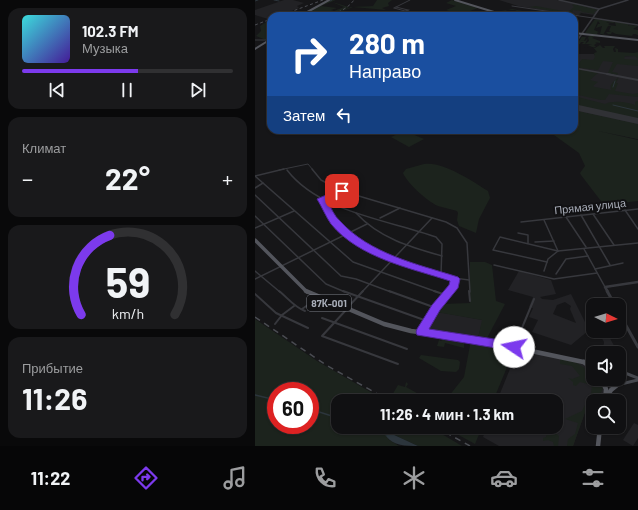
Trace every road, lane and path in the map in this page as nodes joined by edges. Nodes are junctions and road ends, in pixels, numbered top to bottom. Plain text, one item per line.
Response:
1 (329, 0) edge
2 (410, 0) edge
3 (455, 0) edge
4 (559, 0) edge
5 (628, 0) edge
6 (511, 6) dead end
7 (394, 8) junction
8 (599, 9) junction
9 (307, 12) edge
10 (494, 12) edge
11 (552, 12) edge
12 (578, 16) edge
13 (593, 18) junction
14 (638, 24) edge
15 (578, 32) edge
16 (582, 33) junction
17 (578, 39) edge
18 (255, 40) edge
19 (267, 40) edge
20 (638, 40) edge
21 (267, 42) edge
22 (255, 49) edge
23 (578, 69) edge
24 (638, 80) edge
25 (286, 169) junction
26 (255, 176) edge
27 (263, 183) junction
28 (255, 188) edge
29 (342, 191) junction
30 (255, 195) edge
31 (322, 199) junction
32 (400, 208) junction
33 (638, 209) edge
34 (625, 210) junction
35 (294, 211) junction
36 (355, 211) junction
37 (593, 214) junction
38 (581, 215) junction
39 (255, 216) edge
40 (566, 217) junction
41 (279, 218) junction
42 (379, 218) junction
43 (432, 218) junction
44 (544, 220) junction
45 (638, 221) edge
46 (521, 222) dead end
47 (633, 222) junction
48 (263, 224) junction
49 (367, 224) junction
50 (255, 228) edge
51 (638, 229) edge
52 (420, 231) junction
53 (518, 232) dead end
54 (347, 234) junction
55 (255, 240) edge
56 (554, 241) junction
57 (330, 242) junction
58 (535, 242) dead end
59 (638, 242) edge
60 (528, 243) junction
61 (407, 245) junction
62 (614, 245) junction
63 (599, 247) junction
64 (585, 248) junction
65 (313, 250) junction
66 (557, 251) junction
67 (442, 256) junction
68 (588, 256) junction
69 (297, 258) junction
70 (393, 259) junction
71 (547, 262) junction
72 (623, 263) dead end
73 (494, 265) dead end
74 (610, 265) junction
75 (281, 266) junction
76 (595, 269) junction
77 (255, 271) edge
78 (544, 271) dead end
79 (382, 273) junction
80 (597, 273) junction
81 (556, 274) dead end
82 (261, 276) junction
83 (441, 276) junction
84 (255, 279) edge
85 (455, 279) junction
86 (469, 280) junction
87 (638, 282) edge
88 (370, 284) junction
89 (605, 287) junction
90 (255, 294) edge
91 (446, 295) junction
92 (358, 297) junction
93 (318, 298) junction
94 (611, 298) edge
95 (534, 299) dead end
96 (470, 301) dead end
97 (294, 306) junction
98 (436, 308) junction
99 (302, 309) junction
100 (346, 310) junction
101 (305, 311) dead end
102 (282, 315) junction
103 (321, 318) dead end
104 (427, 322) junction
105 (332, 323) junction
106 (275, 324) dead end
107 (626, 326) edge
108 (308, 328) dead end
109 (421, 332) junction
110 (514, 347) junction
111 (638, 347) edge
112 (407, 349) dead end
113 (581, 361) junction
114 (586, 362) edge
115 (398, 364) dead end
116 (586, 365) edge
117 (626, 375) edge
118 (638, 379) edge
119 (626, 382) edge
120 (616, 386) edge
121 (609, 394) edge
122 (600, 434) edge
123 (597, 446) edge

1 - 9 main road
2 - 7 street
3 - 10 main road
4 - 8 street
5 - 8 street
6 - 11 street
7 - 7 street
8 - 13 street
12 - 13 street
13 - 14 street
13 - 16 street
15 - 16 main road
16 - 17 street
16 - 20 main road
18 - 19 street
21 - 22 main road
23 - 24 street
25 - 26 street
25 - 29 street
25 - 31 street
26 - 27 street
27 - 28 street
27 - 35 street
29 - 31 street
29 - 32 street
30 - 41 street
31 - 36 street
31 - 54 street
32 - 42 street
32 - 43 street
33 - 34 street, Прямая улица
34 - 37 street, Прямая улица
34 - 47 street
35 - 41 street
35 - 57 street
36 - 42 street
36 - 49 street
37 - 38 street, Прямая улица
37 - 62 street
38 - 40 street, Прямая улица
38 - 63 street
39 - 48 street
40 - 44 street, Прямая улица
40 - 64 street
41 - 48 street
41 - 65 street
42 - 52 street
43 - 52 street
43 - 86 street
44 - 46 street, Прямая улица
44 - 56 street, Прямая улица
45 - 47 street
47 - 51 street
48 - 50 street
48 - 69 street
49 - 54 street
49 - 61 street
52 - 61 street
52 - 67 street
53 - 60 street
54 - 57 street
54 - 70 street
55 - 75 main road, 87К-001
56 - 58 street
56 - 66 street, Прямая улица
57 - 65 street
57 - 79 street
59 - 62 street
60 - 66 street
60 - 71 street
61 - 67 street
61 - 70 street
62 - 63 street
63 - 64 street
63 - 74 street
64 - 66 street
64 - 68 street
65 - 69 street
65 - 88 street
66 - 71 street
67 - 83 street
68 - 76 street
68 - 81 street
69 - 75 street
69 - 92 street
70 - 79 street
70 - 83 street
71 - 78 street
72 - 74 street
73 - 80 street
74 - 76 street
75 - 82 street
75 - 93 main road, 87К-001
76 - 80 street
77 - 82 street
79 - 88 street
79 - 91 street
80 - 89 street
82 - 84 street
82 - 97 street
83 - 85 street
85 - 86 street
85 - 91 street
86 - 96 street
87 - 89 street
88 - 92 street
88 - 98 street
89 - 94 street
90 - 102 street
91 - 98 street
92 - 100 street
92 - 104 street
93 - 99 street
93 - 100 main road, 87К-001
95 - 110 street
97 - 99 street
97 - 102 street
98 - 104 street
99 - 101 street
100 - 105 street
100 - 109 main road, 87К-001
102 - 106 street
102 - 108 street
103 - 105 street
104 - 109 street
105 - 112 street
105 - 115 street
107 - 111 street
109 - 110 main road, 87К-001
110 - 113 main road, 87К-001
113 - 114 main road, 87К-001
113 - 116 main road, 87К-001
117 - 118 main road
118 - 119 main road
120 - 121 main road
122 - 123 main road

